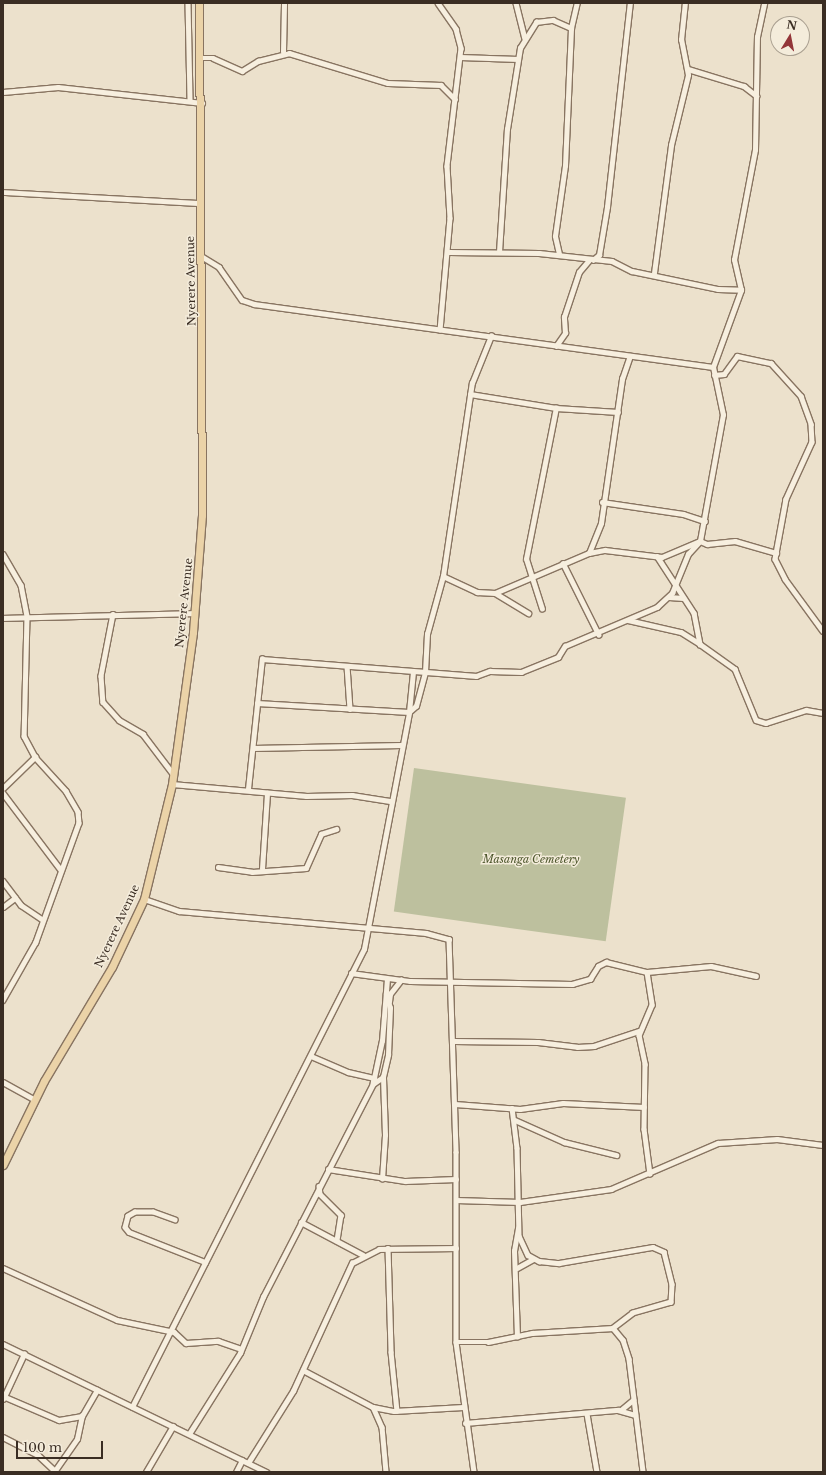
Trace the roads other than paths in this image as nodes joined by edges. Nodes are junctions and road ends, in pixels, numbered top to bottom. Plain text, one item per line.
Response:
1 (188, 3) edge
2 (199, 3) edge
3 (284, 3) edge
4 (438, 3) edge
5 (516, 3) edge
6 (577, 3) edge
7 (630, 3) edge
8 (685, 3) edge
9 (764, 3) edge
10 (571, 28) junction
11 (525, 38) junction
12 (283, 52) junction
13 (460, 57) junction
14 (200, 58) junction
15 (518, 59) junction
16 (688, 69) junction
17 (3, 92) edge
18 (757, 96) junction
19 (456, 99) junction
20 (190, 101) junction
21 (202, 103) junction
22 (3, 192) edge
23 (200, 203) junction
24 (449, 252) junction
25 (499, 252) junction
26 (559, 254) junction
27 (201, 256) junction
28 (591, 260) junction
29 (654, 273) junction
30 (741, 290) junction
31 (440, 330) junction
32 (491, 336) junction
33 (556, 346) junction
34 (630, 356) junction
35 (713, 367) junction
36 (714, 375) junction
37 (470, 394) junction
38 (556, 408) junction
39 (618, 412) junction
40 (602, 502) junction
41 (705, 521) junction
42 (700, 541) junction
43 (778, 544) junction
44 (766, 548) junction
45 (589, 553) junction
46 (776, 553) junction
47 (3, 554) edge
48 (657, 556) junction
49 (563, 563) junction
50 (443, 576) junction
51 (533, 578) junction
52 (676, 585) junction
53 (495, 593) junction
54 (669, 596) junction
55 (683, 598) junction
56 (542, 610) dead end
57 (194, 613) junction
58 (528, 613) dead end
59 (113, 614) junction
60 (26, 617) junction
61 (3, 618) edge
62 (628, 620) junction
63 (823, 631) edge
64 (599, 635) junction
65 (700, 644) junction
66 (347, 666) junction
67 (413, 672) junction
68 (425, 672) junction
69 (257, 703) junction
70 (350, 710) junction
71 (409, 712) junction
72 (823, 713) edge
73 (401, 745) junction
74 (253, 748) junction
75 (35, 757) junction
76 (174, 775) junction
77 (172, 784) junction
78 (3, 788) edge
79 (248, 789) junction
80 (267, 792) junction
81 (3, 793) edge
82 (390, 801) junction
83 (336, 829) dead end
84 (218, 867) dead end
85 (262, 869) junction
86 (61, 870) junction
87 (3, 881) edge
88 (15, 898) junction
89 (144, 899) junction
90 (3, 907) edge
91 (42, 919) junction
92 (370, 928) junction
93 (647, 972) junction
94 (351, 973) junction
95 (756, 976) dead end
96 (387, 979) junction
97 (402, 980) junction
98 (453, 983) junction
99 (386, 995) junction
100 (3, 1000) edge
101 (389, 1003) junction
102 (639, 1031) junction
103 (454, 1041) junction
104 (312, 1056) junction
105 (383, 1077) junction
106 (374, 1078) junction
107 (3, 1082) edge
108 (373, 1084) junction
109 (35, 1100) junction
110 (455, 1104) junction
111 (644, 1107) junction
112 (512, 1108) junction
113 (515, 1120) junction
114 (823, 1145) edge
115 (616, 1155) dead end
116 (3, 1165) edge
117 (328, 1169) junction
118 (650, 1174) junction
119 (382, 1179) junction
120 (456, 1179) junction
121 (319, 1186) junction
122 (456, 1200) junction
123 (520, 1202) junction
124 (175, 1220) dead end
125 (301, 1222) junction
126 (518, 1225) junction
127 (337, 1241) junction
128 (388, 1248) junction
129 (456, 1248) junction
130 (363, 1255) junction
131 (533, 1259) junction
132 (204, 1262) junction
133 (3, 1268) edge
134 (517, 1268) junction
135 (613, 1328) junction
136 (169, 1333) junction
137 (517, 1337) junction
138 (456, 1342) junction
139 (3, 1344) edge
140 (241, 1349) junction
141 (24, 1354) junction
142 (303, 1370) junction
143 (97, 1390) junction
144 (3, 1397) edge
145 (633, 1400) junction
146 (132, 1407) junction
147 (373, 1407) junction
148 (463, 1407) junction
149 (621, 1410) junction
150 (397, 1411) junction
151 (587, 1414) junction
152 (634, 1414) junction
153 (82, 1416) junction
154 (465, 1423) junction
155 (173, 1426) junction
156 (189, 1434) junction
157 (3, 1438) edge
158 (242, 1460) junction
159 (248, 1463) junction
160 (55, 1472) edge
161 (146, 1472) edge
162 (236, 1472) edge
163 (267, 1472) edge
164 (386, 1472) edge
165 (474, 1472) edge
166 (597, 1472) edge
167 (643, 1472) edge

1 - 20 street
2 - 14 main road, Nyerere Avenue
3 - 12 street
4 - 13 street
5 - 11 street
6 - 10 street
7 - 28 street
8 - 16 street
9 - 18 street
10 - 11 street
10 - 26 street
11 - 15 street
12 - 14 street
12 - 19 street
13 - 15 street
13 - 19 street
14 - 21 main road, Nyerere Avenue
15 - 25 street
16 - 18 street
16 - 29 street
17 - 20 street
18 - 30 street
19 - 24 street
20 - 21 street
21 - 23 main road, Nyerere Avenue
22 - 23 street
23 - 27 main road, Nyerere Avenue
24 - 25 street
24 - 31 street
25 - 26 street
26 - 28 street
27 - 31 street
27 - 57 main road, Nyerere Avenue
28 - 29 street
28 - 33 street
29 - 30 street
30 - 35 street
31 - 32 street
32 - 33 street
32 - 37 street
33 - 34 street
34 - 35 street
34 - 39 street
35 - 36 street
36 - 41 street
36 - 43 street
37 - 38 street
37 - 50 street
38 - 39 street
38 - 51 street
39 - 40 street
40 - 41 street
40 - 45 street
41 - 42 street
42 - 44 street
42 - 48 street
42 - 52 street
43 - 44 street
43 - 46 street
44 - 46 street
45 - 48 street
45 - 49 street
46 - 63 street
47 - 60 street
48 - 52 street
49 - 51 street
49 - 64 street
50 - 53 street
50 - 68 street
51 - 53 street
51 - 56 street
52 - 54 street
52 - 55 street
53 - 58 street
54 - 55 street
54 - 62 street
55 - 65 street
57 - 59 street
57 - 76 main road, Nyerere Avenue
59 - 60 street
59 - 76 street
60 - 61 street
60 - 75 street
62 - 64 street
62 - 65 street
64 - 68 street
65 - 72 street
66 - 67 street
66 - 69 street
66 - 70 street
67 - 68 street
67 - 71 street
68 - 71 street
69 - 70 street
69 - 74 street
70 - 71 street
71 - 73 street
73 - 74 street
73 - 82 street
74 - 79 street
75 - 78 street
75 - 86 street
76 - 77 main road, Nyerere Avenue
77 - 79 street
77 - 89 main road, Nyerere Avenue
79 - 80 street
80 - 82 street
80 - 85 street
81 - 86 street
82 - 92 street
83 - 85 street
84 - 85 street
86 - 91 street
87 - 88 street
88 - 90 street
88 - 91 street
89 - 92 street
89 - 109 main road, Nyerere Avenue
91 - 100 street
92 - 94 street
92 - 98 street
93 - 95 street
93 - 98 street
93 - 102 street
94 - 96 street
94 - 104 street
96 - 97 street
96 - 99 street
97 - 98 street
97 - 101 street
98 - 103 street
99 - 101 street
99 - 106 street
101 - 105 street
102 - 103 street
102 - 111 street
103 - 110 street
104 - 106 street
104 - 132 street
105 - 108 street
105 - 119 street
106 - 108 street
107 - 109 street
108 - 117 street
109 - 116 main road, Nyerere Avenue
110 - 112 street
110 - 120 street
111 - 112 street
111 - 118 street
112 - 113 street
113 - 115 street
113 - 123 street
114 - 118 street
117 - 119 street
117 - 121 street
118 - 123 street
119 - 120 street
120 - 122 street
121 - 125 street
121 - 127 street
122 - 123 street
122 - 129 street
123 - 126 street
124 - 132 street
125 - 127 street
125 - 140 street
126 - 131 street
126 - 134 street
127 - 130 street
128 - 129 street
128 - 130 street
128 - 150 street
129 - 138 street
130 - 142 street
131 - 134 street
131 - 135 street
132 - 136 street
133 - 136 street
134 - 137 street
135 - 137 street
135 - 145 street
136 - 140 street
136 - 146 street
137 - 138 street
138 - 148 street
139 - 141 street
140 - 156 street
141 - 143 street
141 - 144 street
142 - 147 street
142 - 159 street
143 - 146 street
143 - 153 street
144 - 153 street
145 - 149 street
145 - 152 street
146 - 155 street
147 - 150 street
147 - 164 street
148 - 150 street
148 - 154 street
149 - 151 street
149 - 152 street
151 - 154 street
151 - 166 street
152 - 167 street
153 - 160 street
154 - 165 street
155 - 156 street
155 - 161 street
156 - 158 street
157 - 160 street
158 - 159 street
158 - 162 street
159 - 163 street

